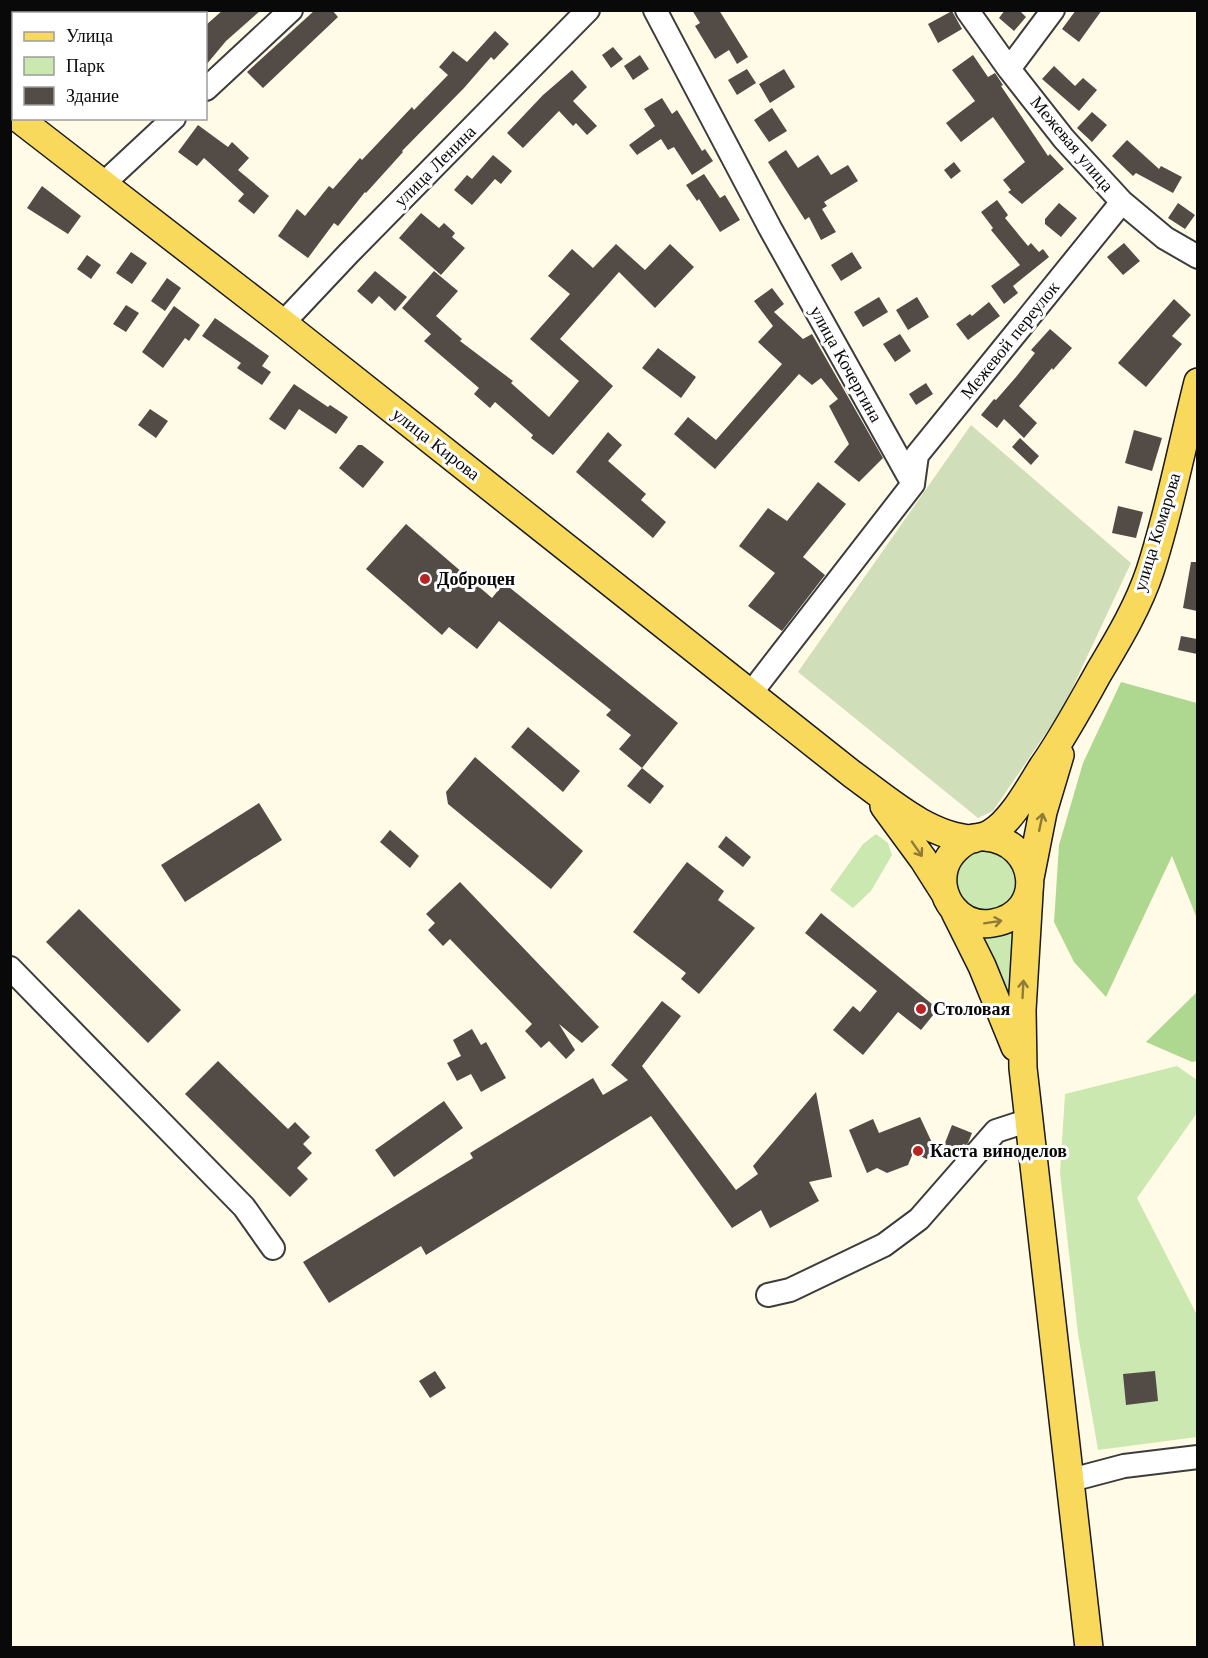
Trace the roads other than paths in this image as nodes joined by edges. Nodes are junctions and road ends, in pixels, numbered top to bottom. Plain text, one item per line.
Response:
1 (291, 10) edge
2 (588, 10) edge
3 (655, 10) edge
4 (967, 10) edge
5 (1053, 10) edge
6 (1009, 69) junction
7 (207, 88) edge
8 (21, 120) edge
9 (172, 120) edge
10 (102, 185) junction
11 (1122, 202) junction
12 (1197, 257) edge
13 (283, 323) junction
14 (1197, 382) edge
15 (913, 484) junction
16 (751, 693) junction
17 (1080, 707) junction
18 (852, 774) junction
19 (979, 838) junction
20 (1030, 884) junction
21 (949, 902) junction
22 (10, 969) edge
23 (1023, 1068) junction
24 (1030, 1120) junction
25 (273, 1248) dead end
26 (768, 1294) dead end
27 (1197, 1456) edge
28 (1071, 1480) junction
29 (1089, 1647) edge

1 - 7 street
2 - 13 street, улица Ленина
3 - 15 street, улица Кочергина
4 - 6 street, Межевая улица
5 - 6 street
6 - 11 street, Межевая улица
8 - 10 main road, улица Кирова
9 - 10 street
10 - 13 main road, улица Кирова
11 - 12 street, Межевая улица
11 - 15 street, Межевой переулок
13 - 16 main road, улица Кирова
14 - 17 main road, улица Комарова
15 - 16 street
16 - 18 main road, улица Кирова
17 - 19 main road
20 -> 17 main road
18 - 19 main road
18 -> 21 main road
19 - 20 main road
19 - 21 main road
21 -> 20 main road
23 -> 20 main road
21 - 23 main road
22 - 25 street
23 - 24 main road
24 - 26 street
24 - 28 main road
27 - 28 street
28 - 29 main road

